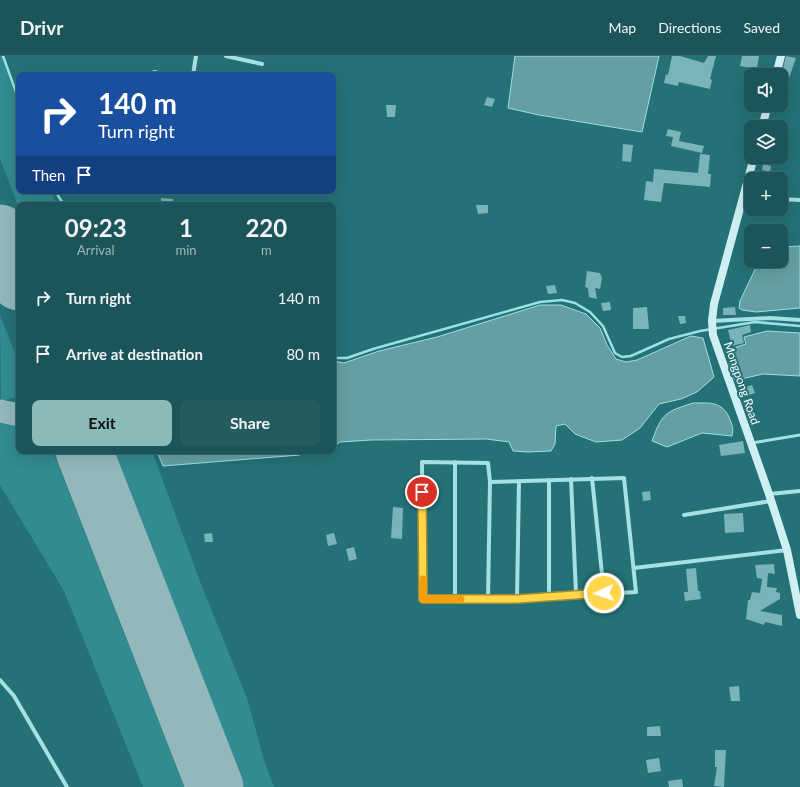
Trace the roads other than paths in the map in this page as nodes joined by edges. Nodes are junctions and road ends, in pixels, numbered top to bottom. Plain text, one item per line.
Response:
1 (196, 56) edge
2 (226, 56) edge
3 (781, 56) edge
4 (262, 64) dead end
5 (778, 68) edge
6 (193, 72) edge
7 (788, 199) edge
8 (800, 200) edge
9 (744, 206) edge
10 (800, 320) edge
11 (712, 321) junction
12 (800, 435) edge
13 (750, 444) junction
14 (455, 462) junction
15 (592, 478) junction
16 (571, 479) junction
17 (549, 480) junction
18 (519, 481) junction
19 (490, 482) junction
20 (800, 491) edge
21 (770, 497) junction
22 (684, 514) dead end
23 (787, 550) junction
24 (634, 568) junction
25 (604, 593) junction
26 (576, 594) junction
27 (549, 597) junction
28 (455, 598) junction
29 (517, 599) junction
30 (488, 600) junction
31 (800, 615) edge
32 (0, 680) edge
33 (67, 787) edge

1 - 6 street
2 - 4 street
3 - 5 main road
7 - 8 street
9 - 11 main road, Mongpong Road
10 - 11 street
11 - 13 main road, Mongpong Road
12 - 13 lane
13 - 21 main road, Mongpong Road
14 - 19 street
14 - 28 street
14 - 28 street
15 - 16 street
15 - 24 street
15 - 25 street
16 - 17 street
16 - 26 street
17 - 18 street
17 - 27 street
18 - 19 street
18 - 29 street
19 - 30 street
20 - 21 street
21 - 22 street
21 - 23 main road, Mongpong Road
23 - 24 street
23 - 31 main road, Mongpong Road
24 - 25 street
25 - 26 street
26 - 27 street
27 - 29 street
28 - 30 street
29 - 30 street
32 - 33 street

